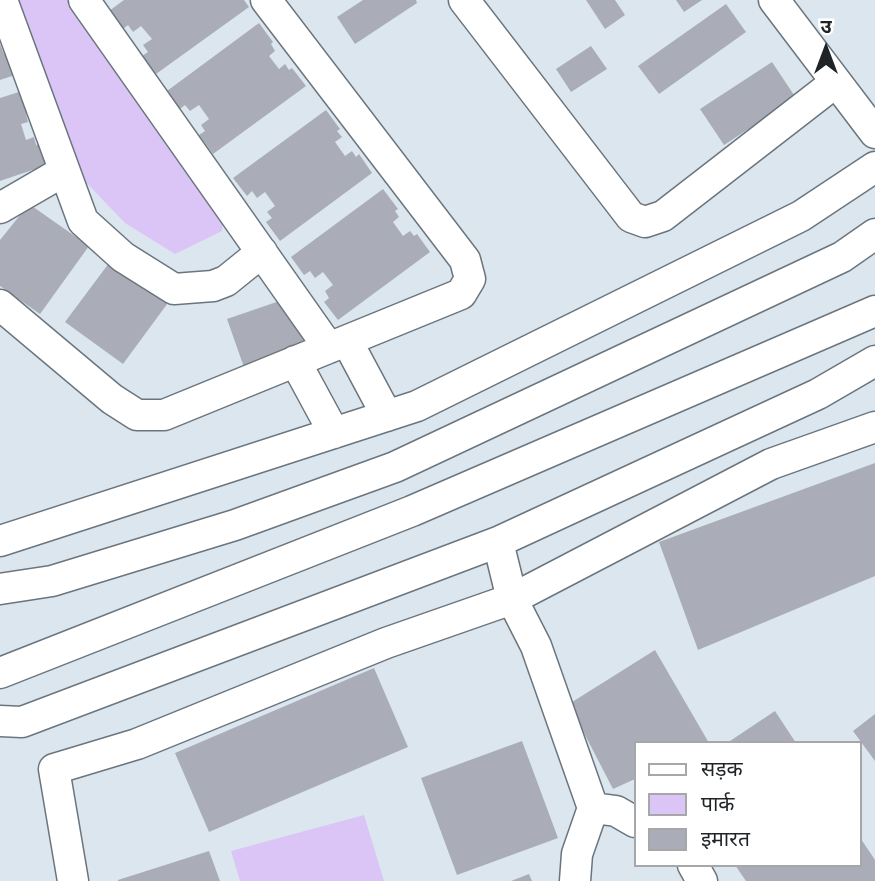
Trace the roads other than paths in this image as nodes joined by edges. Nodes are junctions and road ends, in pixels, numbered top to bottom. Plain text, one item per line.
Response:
1 (2, 0) edge
2 (84, 0) edge
3 (267, 0) edge
4 (464, 0) edge
5 (774, 0) edge
6 (836, 82) junction
7 (875, 134) edge
8 (875, 167) edge
9 (64, 171) junction
10 (0, 208) edge
11 (875, 234) edge
12 (262, 252) junction
13 (0, 304) edge
14 (875, 311) edge
15 (338, 344) junction
16 (875, 360) edge
17 (295, 361) junction
18 (387, 416) junction
19 (875, 427) edge
20 (334, 433) junction
21 (0, 541) edge
22 (498, 542) junction
23 (0, 589) edge
24 (512, 599) junction
25 (0, 673) edge
26 (0, 720) edge
27 (593, 808) junction
28 (634, 821) edge
29 (73, 881) edge
30 (575, 881) edge

1 - 9 street
2 - 12 street
3 - 15 street
4 - 6 street
5 - 6 street
6 - 7 street
8 - 18 street
9 - 10 street
9 - 12 street
11 - 23 street
12 - 15 street
13 - 17 street
14 - 25 street
15 - 17 street
15 - 18 street
16 - 22 street
17 - 20 street
18 - 20 street
19 - 24 street
20 - 21 street
22 - 24 street
22 - 26 street
24 - 27 street
24 - 29 street
27 - 28 street
27 - 30 street

